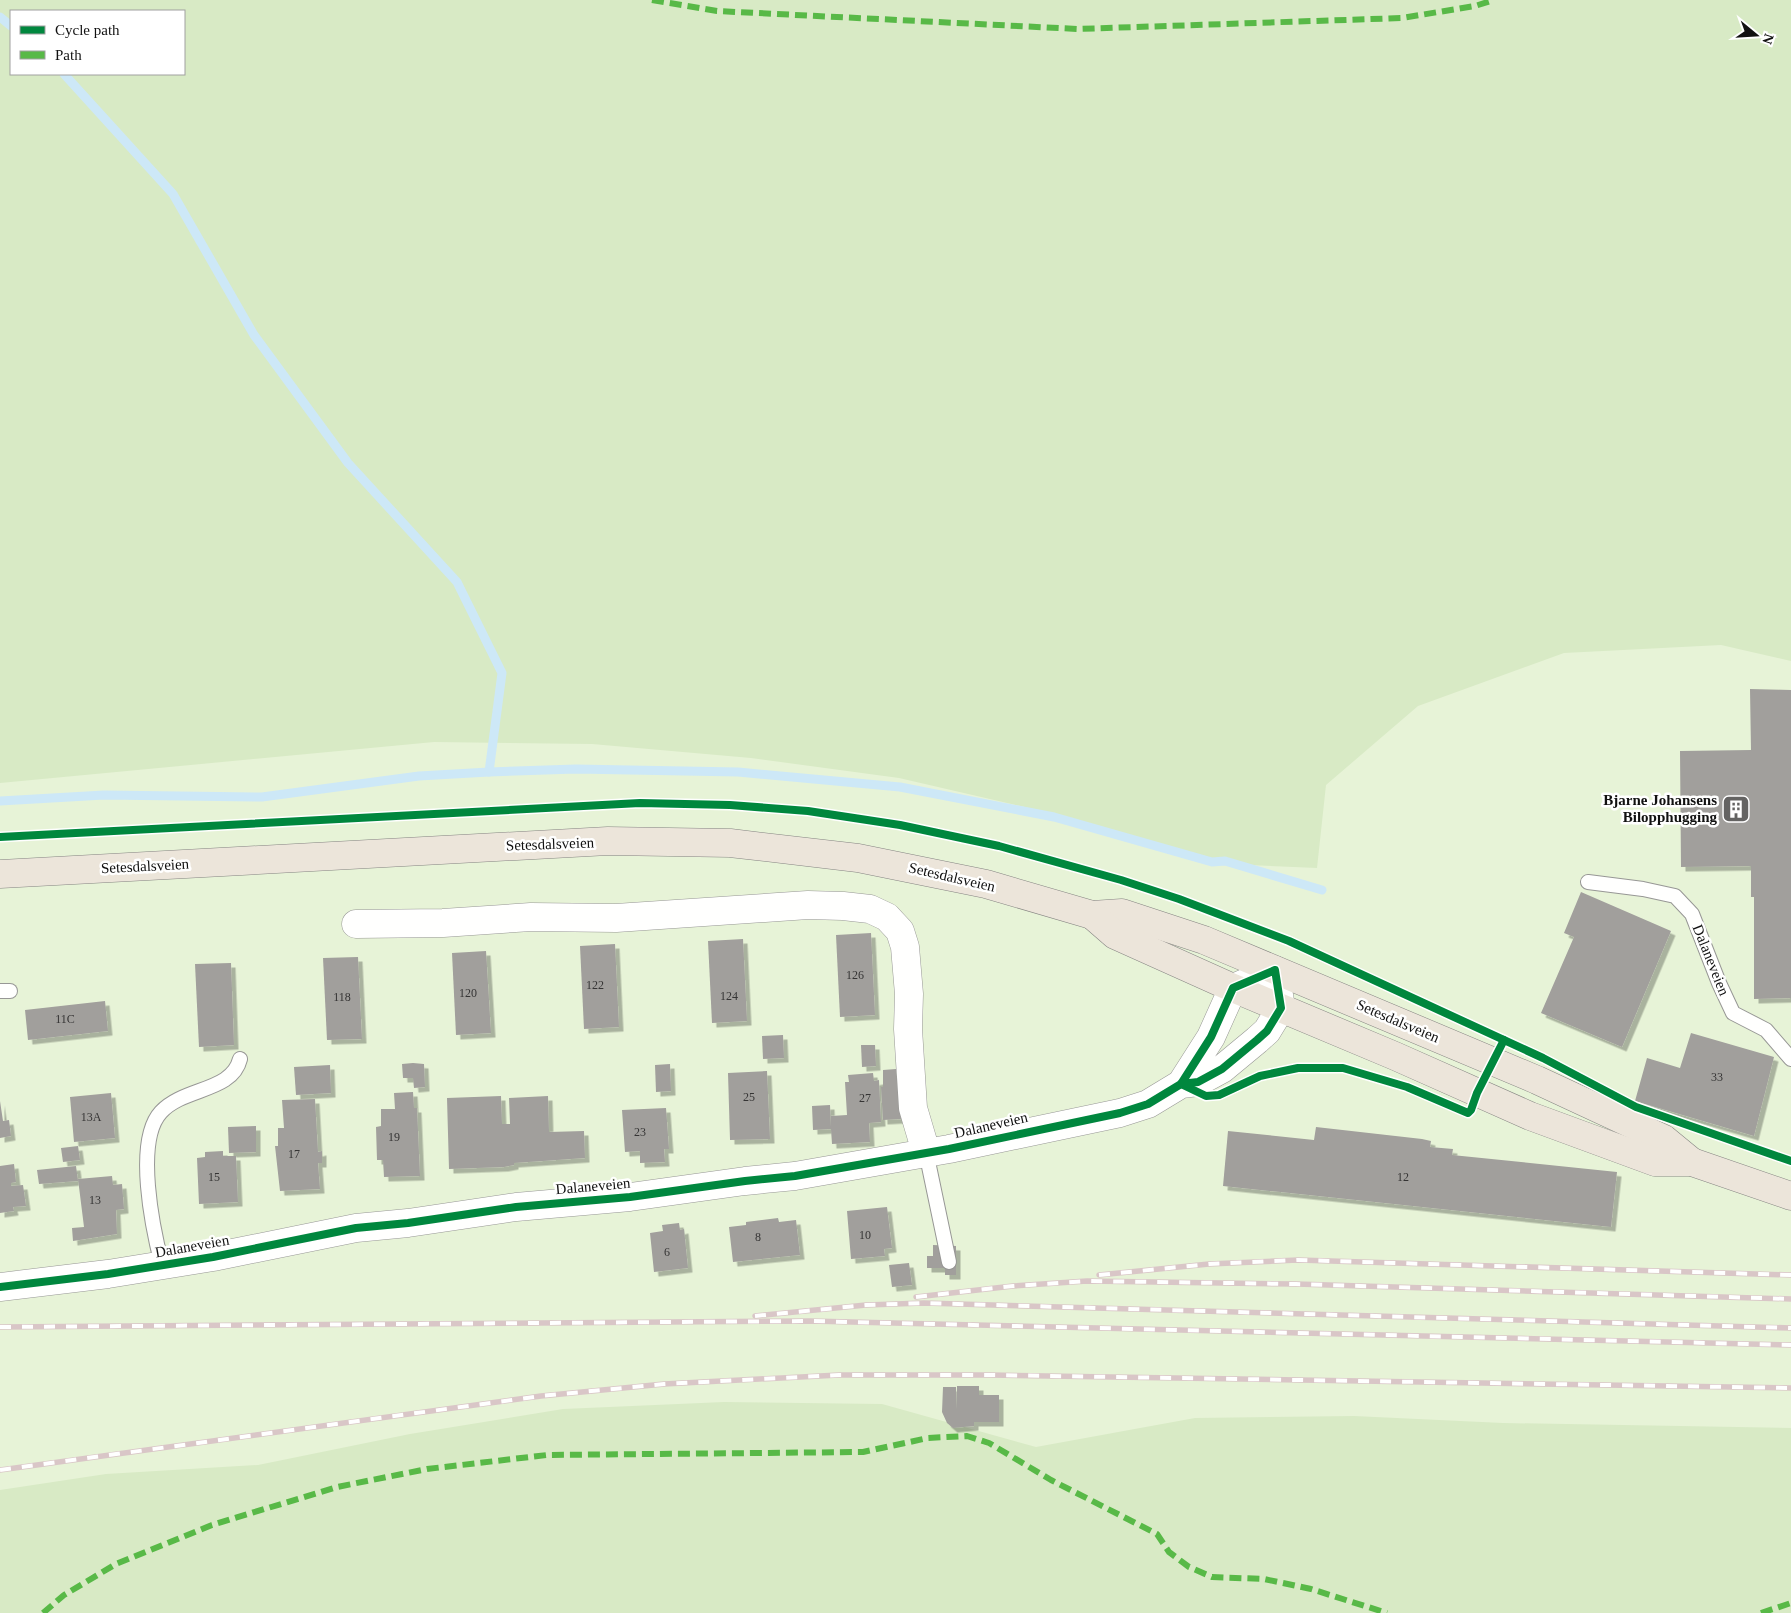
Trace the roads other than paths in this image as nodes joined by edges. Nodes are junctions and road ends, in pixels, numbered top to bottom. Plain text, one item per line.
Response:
1 (0, 874) edge
2 (1588, 882) dead end
3 (1092, 915) junction
4 (356, 924) dead end
5 (1275, 970) junction
6 (1233, 988) junction
7 (1280, 1008) junction
8 (240, 1059) dead end
9 (1791, 1059) edge
10 (1181, 1084) junction
11 (926, 1152) junction
12 (1692, 1162) junction
13 (1791, 1196) edge
14 (949, 1262) dead end
15 (162, 1265) junction
16 (0, 1287) edge

1 - 3 highway, Setesdalsveien
2 - 9 lane, Dalaneveien
3 - 5 highway, Setesdalsveien
3 - 6 highway, Setesdalsveien
4 - 11 street
5 - 6 street
5 - 7 street
5 - 12 highway, Setesdalsveien
6 - 7 highway, Setesdalsveien
6 - 10 street, Dalaneveien
7 - 10 street, Dalaneveien
7 - 12 highway, Setesdalsveien
8 - 15 lane, Dalaneveien
10 - 11 street, Dalaneveien
11 - 14 lane
11 - 15 street, Dalaneveien
12 - 13 highway, Setesdalsveien
15 - 16 street, Dalaneveien

